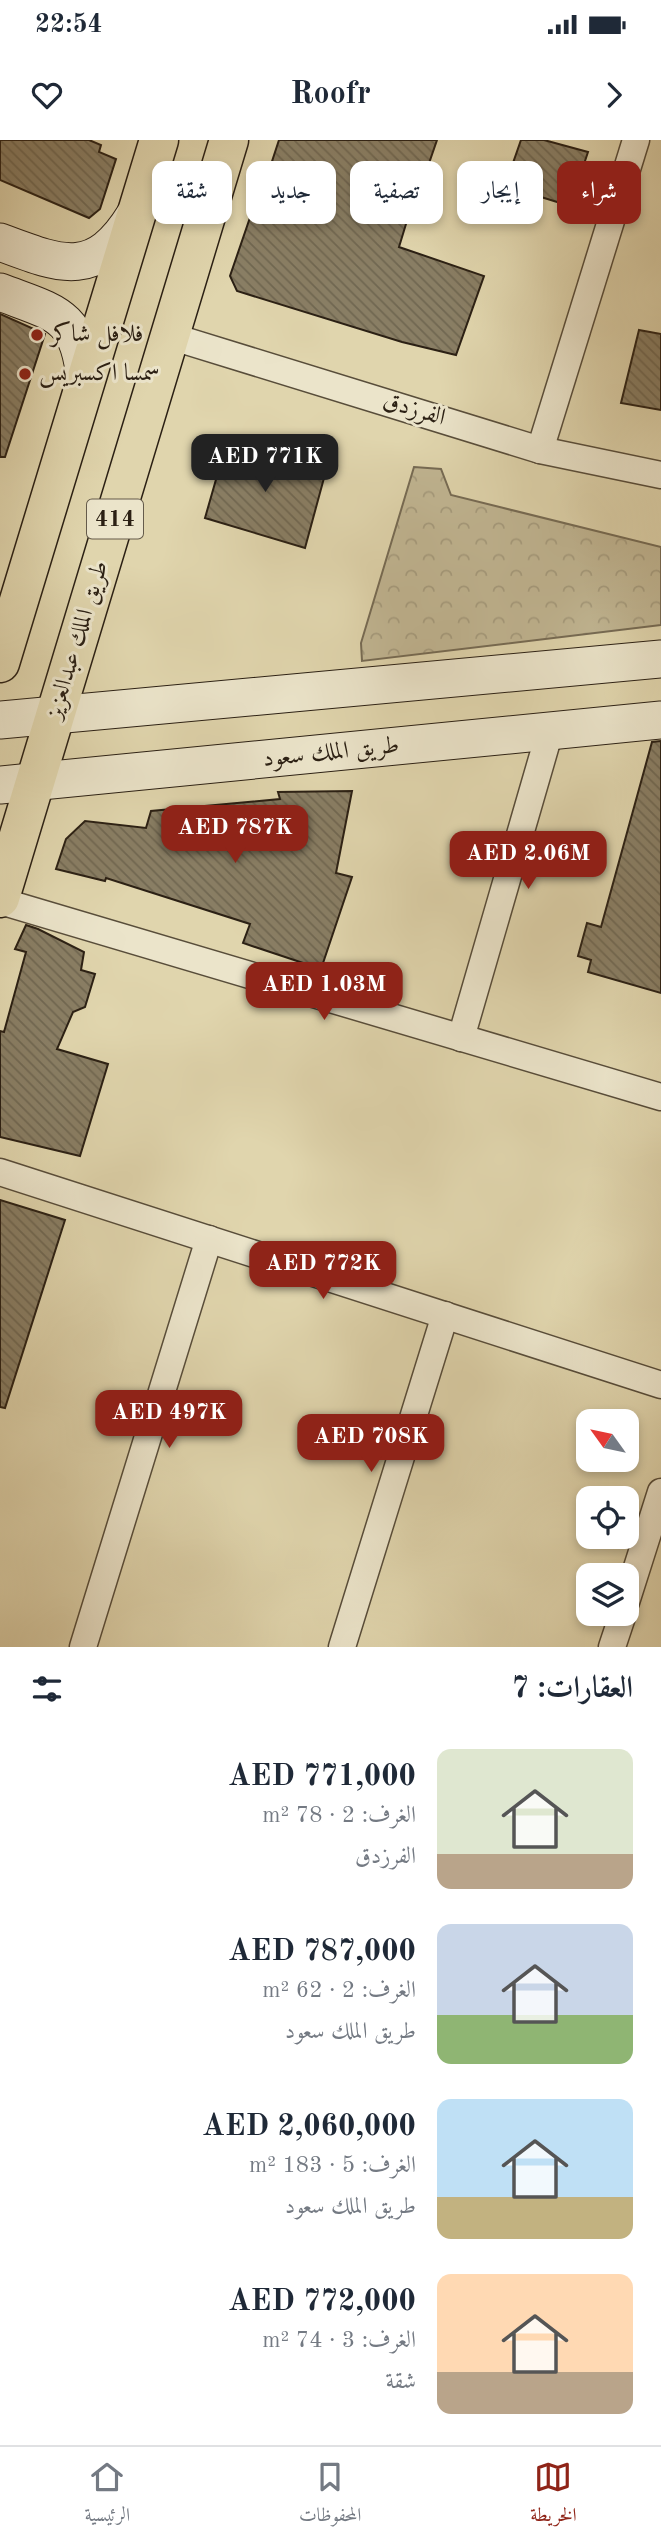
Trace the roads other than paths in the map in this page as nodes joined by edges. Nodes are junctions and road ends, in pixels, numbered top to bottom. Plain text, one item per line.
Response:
1 (159, 140) edge
2 (229, 140) edge
3 (636, 140) edge
4 (135, 215) junction
5 (0, 242) edge
6 (0, 292) edge
7 (170, 336) junction
8 (85, 379) junction
9 (540, 450) junction
10 (661, 475) edge
11 (3, 639) edge
12 (661, 643) edge
13 (661, 659) edge
14 (609, 664) junction
15 (55, 716) junction
16 (0, 720) edge
17 (661, 720) edge
18 (550, 731) junction
19 (17, 784) edge
20 (0, 900) edge
21 (461, 1038) junction
22 (661, 1097) edge
23 (0, 1172) edge
24 (209, 1240) junction
25 (445, 1315) junction
26 (661, 1385) edge
27 (661, 1492) edge
28 (638, 1563) edge
29 (619, 1626) edge
30 (83, 1647) edge
31 (342, 1647) edge
32 (612, 1647) edge

1 - 4 highway, 414
2 - 7 highway, طريق الملك عبدالعزيز / 414
3 - 9 street
4 - 5 street
4 - 8 highway, 414
6 - 8 street
7 - 9 street, الفرزدق
7 - 15 highway, طريق الملك عبدالعزيز / 414
8 - 11 highway, 414
9 - 10 street, الفرزدق
12 - 14 street
13 - 14 street
14 - 15 street
15 - 16 street
15 - 19 highway, طريق الملك عبدالعزيز / 414
17 - 18 street, طريق الملك سعود
18 - 19 street, طريق الملك سعود
18 - 21 street
19 - 20 highway, طريق الملك عبدالعزيز / 414
20 - 21 street
21 - 22 street
23 - 24 street
24 - 25 street
24 - 30 street
25 - 26 street
25 - 31 street
27 - 28 street
29 - 32 street

